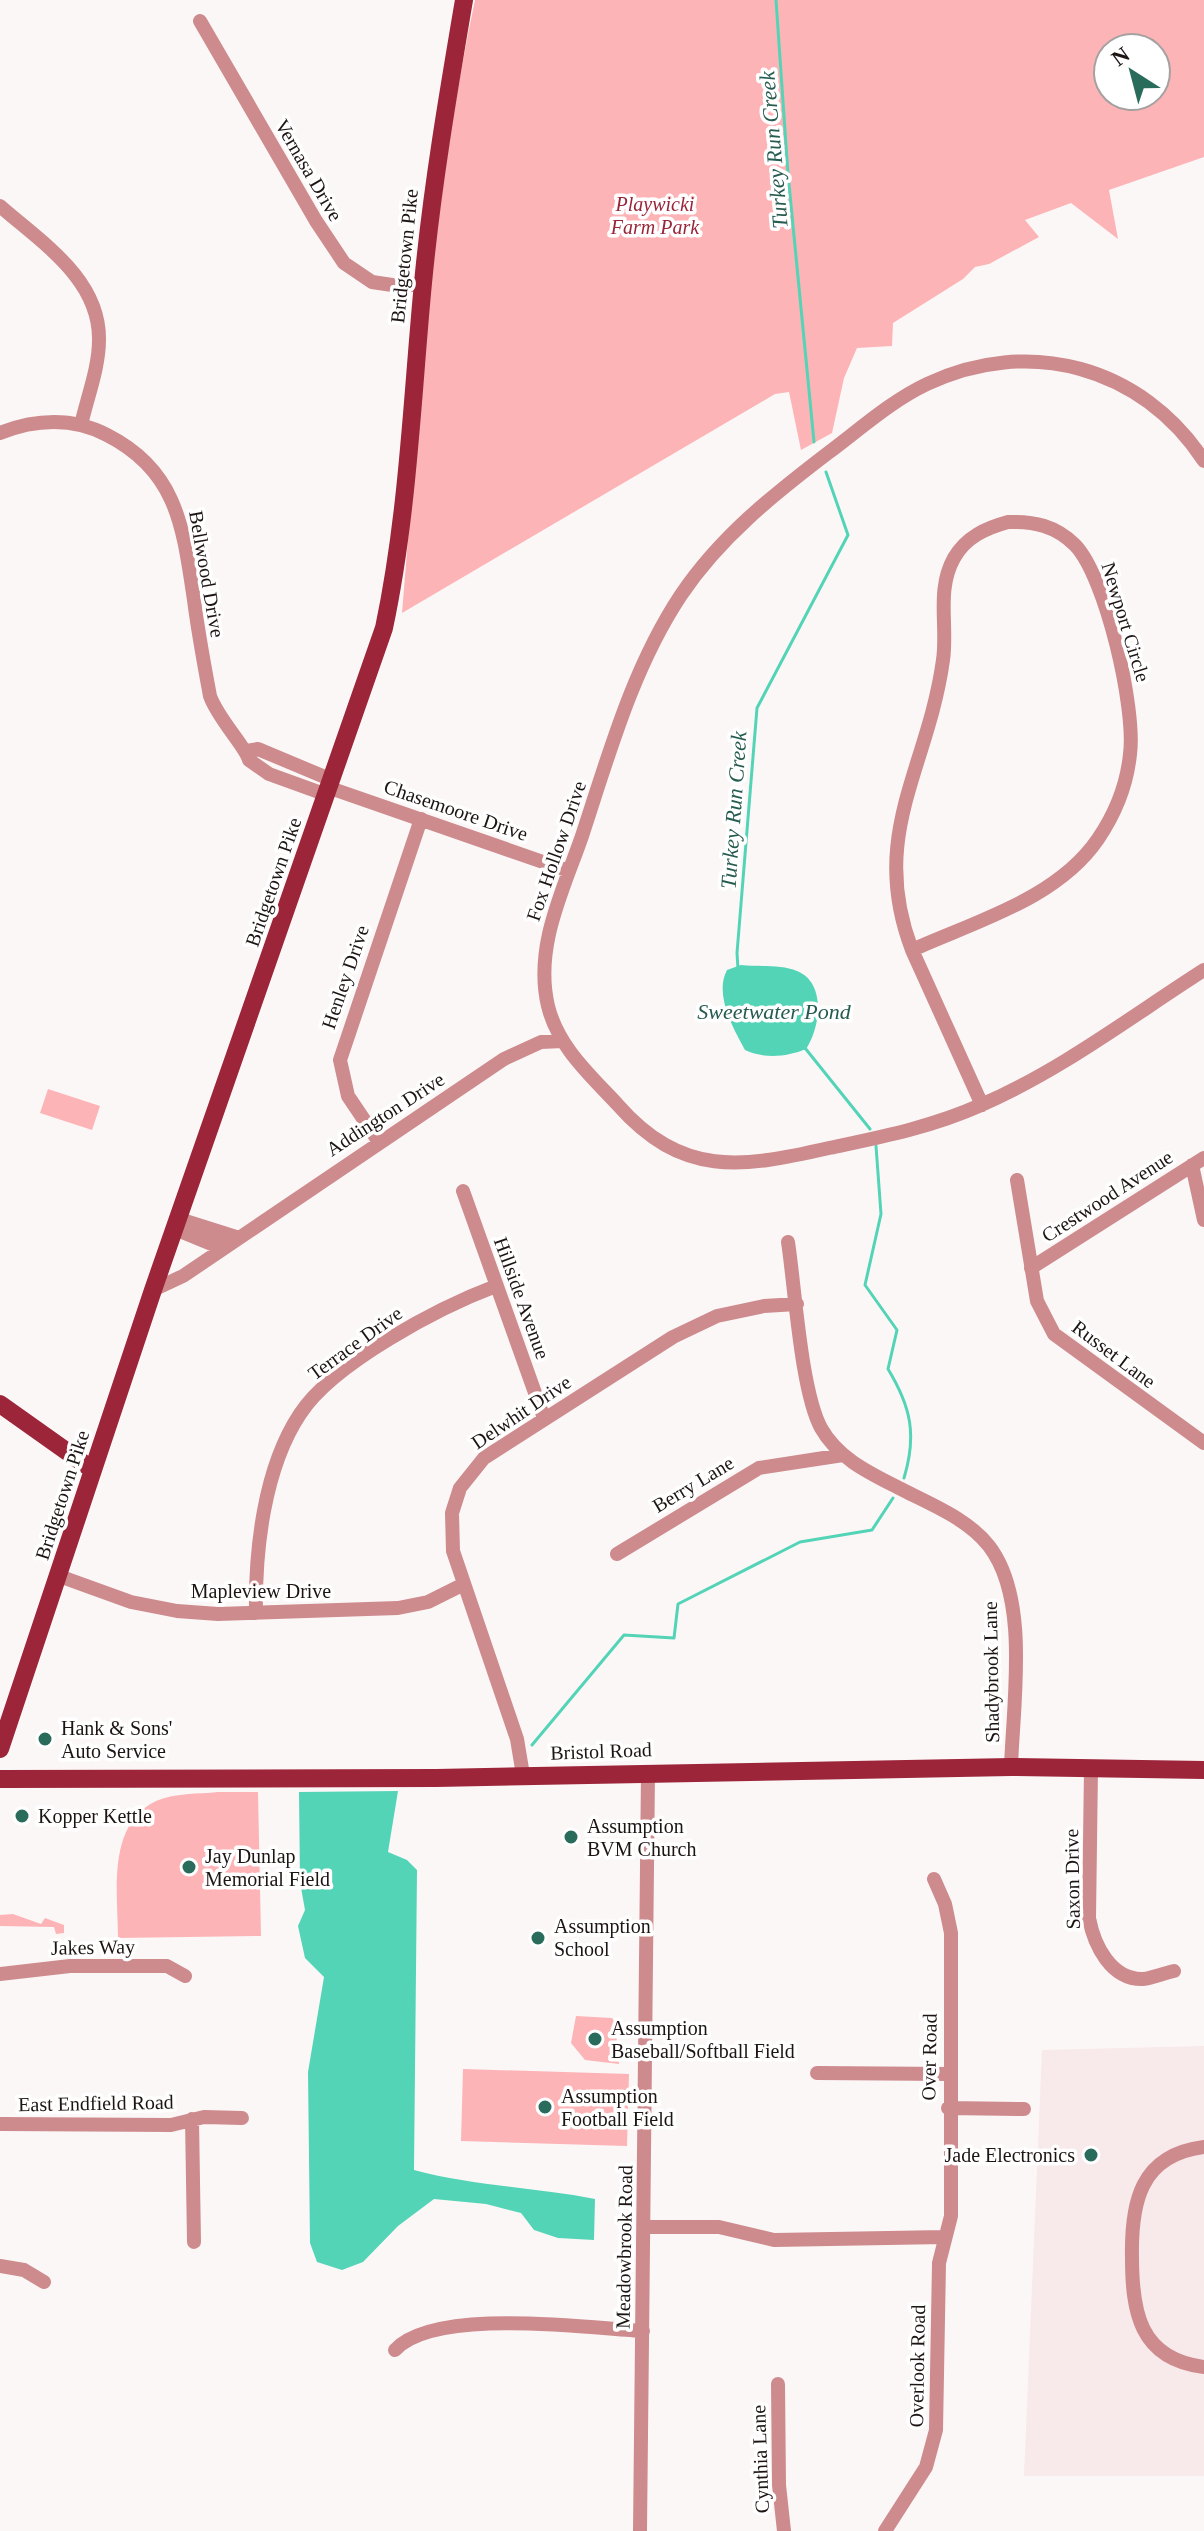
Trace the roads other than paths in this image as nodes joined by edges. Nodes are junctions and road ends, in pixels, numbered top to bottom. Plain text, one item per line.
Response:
1 (464, 0) edge
2 (200, 21) dead end
3 (0, 206) edge
4 (423, 284) junction
5 (81, 425) junction
6 (0, 433) edge
7 (1204, 461) edge
8 (330, 788) junction
9 (421, 819) junction
10 (569, 871) junction
11 (912, 950) junction
12 (1204, 970) edge
13 (563, 1041) junction
14 (982, 1105) junction
15 (379, 1142) junction
16 (1198, 1161) edge
17 (1017, 1180) dead end
18 (463, 1191) dead end
19 (1204, 1220) edge
20 (177, 1224) junction
21 (237, 1237) junction
22 (788, 1242) dead end
23 (1031, 1268) junction
24 (496, 1286) junction
25 (153, 1290) junction
26 (797, 1304) junction
27 (0, 1404) edge
28 (544, 1418) junction
29 (1204, 1443) edge
30 (843, 1455) junction
31 (93, 1470) junction
32 (617, 1554) dead end
33 (59, 1576) junction
34 (464, 1584) junction
35 (256, 1613) junction
36 (0, 1749) edge
37 (1011, 1767) junction
38 (1091, 1768) junction
39 (1204, 1770) edge
40 (648, 1772) junction
41 (523, 1775) junction
42 (0, 1779) edge
43 (934, 1879) dead end
44 (1174, 1971) dead end
45 (0, 1974) edge
46 (185, 1976) dead end
47 (817, 2073) dead end
48 (949, 2074) junction
49 (948, 2108) junction
50 (1024, 2109) dead end
51 (242, 2118) dead end
52 (192, 2119) junction
53 (0, 2124) edge
54 (1204, 2147) edge
55 (644, 2227) junction
56 (944, 2237) junction
57 (194, 2242) dead end
58 (0, 2266) edge
59 (44, 2282) dead end
60 (643, 2331) junction
61 (395, 2350) dead end
62 (1204, 2367) edge
63 (778, 2384) dead end
64 (640, 2531) edge
65 (784, 2531) edge
66 (885, 2531) edge

1 - 4 main road, Bridgetown Pike
2 - 4 street, Vernasa Drive
3 - 5 street
4 - 8 main road, Bridgetown Pike
5 - 6 street, Bellwood Drive
5 - 8 street, Bellwood Drive
7 - 10 street, Fox Hollow Drive
8 - 9 street, Chasemoore Drive
8 - 20 main road, Bridgetown Pike
9 - 10 street, Chasemoore Drive
9 - 15 street, Henley Drive
10 - 13 street, Fox Hollow Drive
11 - 11 street, Newport Circle
11 - 14 street, Newport Circle
12 - 14 street, Fox Hollow Drive
13 - 14 street, Fox Hollow Drive
13 - 15 street, Addington Drive
15 - 21 street, Addington Drive
16 - 19 street
16 - 23 street, Crestwood Avenue
17 - 23 street, Russet Lane
18 - 24 street, Hillside Avenue
20 - 21 street
20 - 25 main road, Bridgetown Pike
21 - 25 street, Addington Drive
22 - 26 street, Shadybrook Lane
23 - 29 street, Russet Lane
24 - 28 street, Hillside Avenue
24 - 35 street, Terrace Drive
25 - 31 main road, Bridgetown Pike
26 - 28 street, Delwhit Drive
26 - 30 street, Shadybrook Lane
27 - 31 main road
28 - 34 street, Delwhit Drive
30 - 32 street, Berry Lane
30 - 37 street, Shadybrook Lane
31 - 33 main road, Bridgetown Pike
33 - 35 street, Mapleview Drive
33 - 36 main road, Bridgetown Pike
34 - 35 street, Mapleview Drive
34 - 41 street, Delwhit Drive
37 - 38 main road, Bristol Road
37 - 40 main road, Bristol Road
38 - 39 main road, Bristol Road
38 - 44 street, Saxon Drive
40 - 41 main road, Bristol Road
40 - 55 street, Meadowbrook Road
41 - 42 main road, Bristol Road
43 - 48 street, Over Road
45 - 46 street, Jakes Way
47 - 48 street
48 - 49 street, Over Road
49 - 50 street
49 - 56 street, Over Road
51 - 52 street, East Endfield Road
52 - 53 street, East Endfield Road
52 - 57 street, East Endfield Road
54 - 62 street
55 - 56 street
55 - 60 street, Meadowbrook Road
56 - 66 street, Overlook Road
58 - 59 street
60 - 61 street
60 - 64 street, Meadowbrook Road
63 - 65 street, Cynthia Lane

